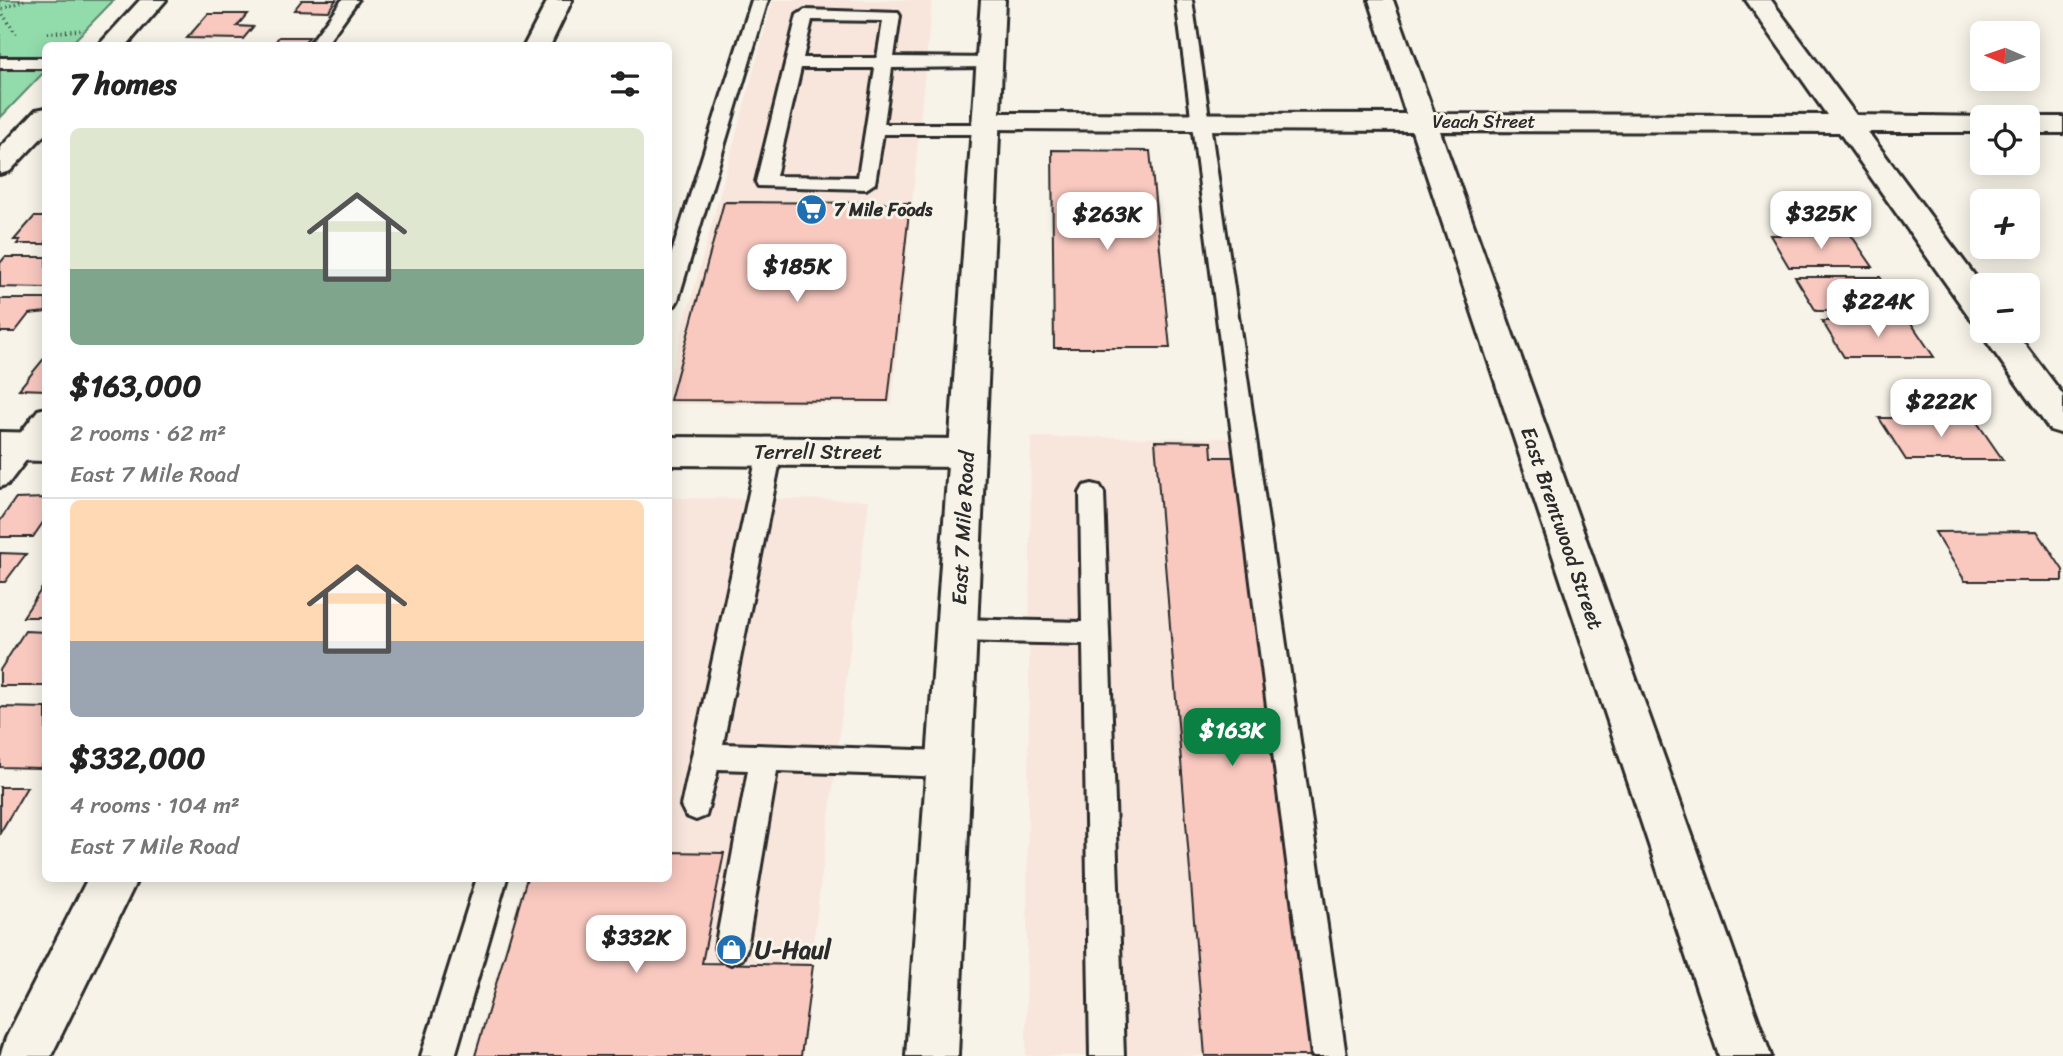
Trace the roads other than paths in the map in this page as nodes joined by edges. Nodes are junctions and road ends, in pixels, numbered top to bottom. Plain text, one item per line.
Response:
1 (154, 0) edge
2 (350, 0) edge
3 (560, 0) edge
4 (760, 0) edge
5 (993, 0) edge
6 (1184, 0) edge
7 (1381, 0) edge
8 (1758, 0) edge
9 (115, 42) edge
10 (319, 42) edge
11 (539, 42) edge
12 (884, 62) junction
13 (989, 62) junction
14 (0, 63) edge
15 (42, 63) edge
16 (794, 63) junction
17 (42, 120) edge
18 (1199, 121) junction
19 (1422, 122) junction
20 (1846, 124) junction
21 (1970, 124) edge
22 (986, 125) junction
23 (2040, 125) edge
24 (2063, 125) edge
25 (875, 129) junction
26 (0, 165) edge
27 (672, 287) edge
28 (1970, 293) edge
29 (2006, 343) edge
30 (42, 421) edge
31 (2063, 421) edge
32 (23, 446) edge
33 (672, 451) edge
34 (770, 451) junction
35 (967, 453) junction
36 (0, 478) edge
37 (1092, 493) dead end
38 (957, 630) junction
39 (1096, 633) junction
40 (706, 755) junction
41 (765, 757) junction
42 (948, 764) junction
43 (696, 806) dead end
44 (112, 882) edge
45 (491, 882) edge
46 (731, 948) dead end
47 (24, 1056) edge
48 (438, 1056) edge
49 (932, 1056) edge
50 (1107, 1056) edge
51 (1329, 1056) edge
52 (1745, 1056) edge

1 - 9 street
2 - 10 lane
3 - 11 street
4 - 27 lane
5 - 13 street, East 7 Mile Road
6 - 18 lane
7 - 19 street, East Brentwood Street
8 - 20 street
12 - 13 lane
12 - 16 lane
12 - 16 lane
12 - 25 lane
13 - 22 street, East 7 Mile Road
14 - 15 lane
16 - 25 lane
17 - 26 street
18 - 19 street, Veach Street
18 - 22 street, Veach Street
18 - 51 lane
19 - 20 street, Veach Street
19 - 52 street, East Brentwood Street
20 - 21 street, Veach Street
20 - 28 street
22 - 25 lane
22 - 35 street, East 7 Mile Road
23 - 24 street
29 - 31 street
30 - 32 lane
32 - 36 lane
33 - 34 street, Terrell Street
34 - 35 street, Terrell Street
34 - 40 lane
35 - 38 street, East 7 Mile Road
37 - 39 lane
38 - 39 lane
38 - 42 street, East 7 Mile Road
39 - 50 lane
40 - 41 lane
40 - 43 lane
41 - 42 lane
41 - 46 lane
42 - 49 street, East 7 Mile Road
44 - 47 street
45 - 48 lane

